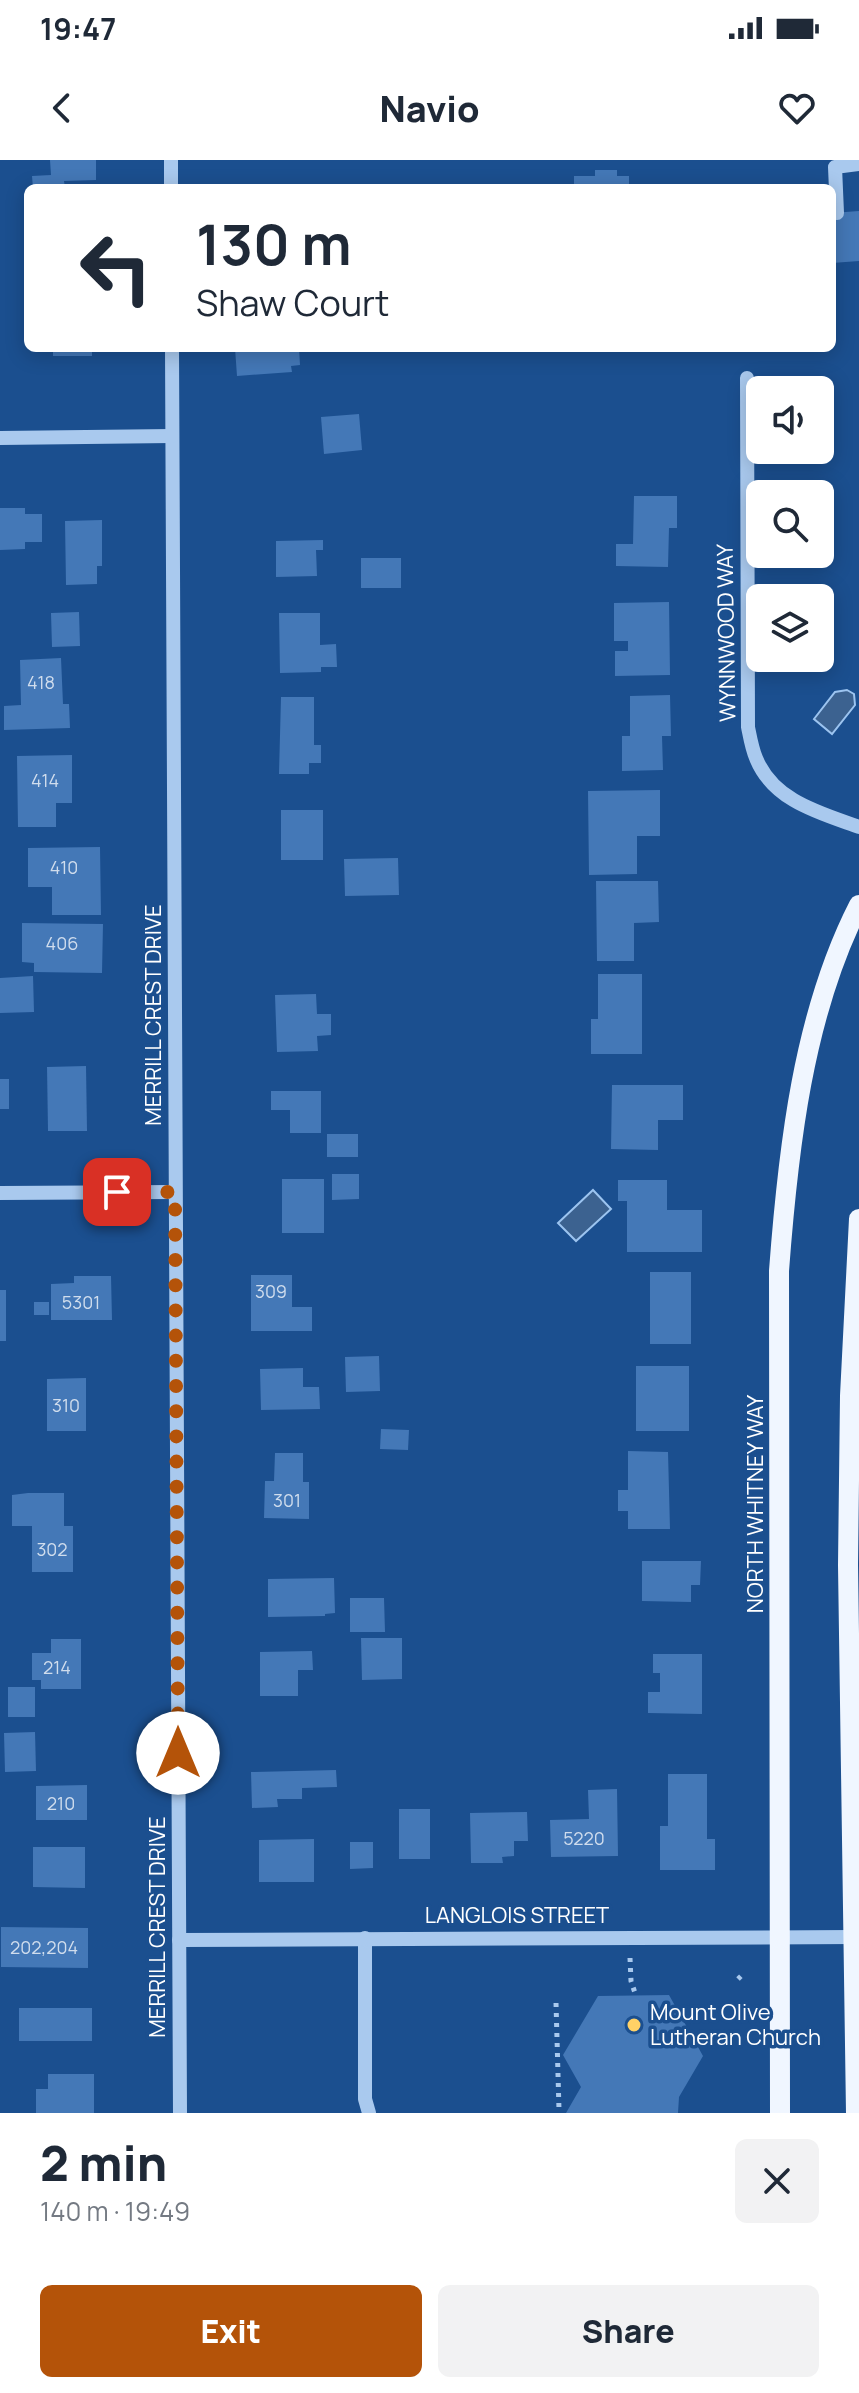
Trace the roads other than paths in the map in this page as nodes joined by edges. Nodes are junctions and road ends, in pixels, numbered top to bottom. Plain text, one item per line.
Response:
1 (171, 160) edge
2 (834, 163) edge
3 (859, 164) edge
4 (171, 184) edge
5 (835, 184) edge
6 (836, 196) edge
7 (837, 213) dead end
8 (172, 352) edge
9 (172, 436) junction
10 (0, 438) edge
11 (747, 464) edge
12 (859, 827) edge
13 (859, 905) edge
14 (175, 1192) junction
15 (0, 1193) edge
16 (859, 1219) edge
17 (779, 1936) junction
18 (856, 1937) junction
19 (365, 1938) junction
20 (179, 1940) junction
21 (180, 2113) edge
22 (369, 2113) edge
23 (780, 2113) edge
24 (856, 2113) edge

1 - 4 street
2 - 3 street
2 - 5 street
6 - 7 street
8 - 9 street, MERRILL CREST DRIVE
9 - 10 street
9 - 14 street, MERRILL CREST DRIVE
11 - 12 street, WYNNWOOD WAY
13 - 17 main road, NORTH WHITNEY WAY
14 - 15 street
14 - 20 street, MERRILL CREST DRIVE
16 - 18 main road
17 - 18 street, LANGLOIS STREET
17 - 19 street, LANGLOIS STREET
17 - 23 main road, NORTH WHITNEY WAY
18 - 24 main road
19 - 20 street, LANGLOIS STREET
19 - 22 street
20 - 21 street, MERRILL CREST DRIVE

